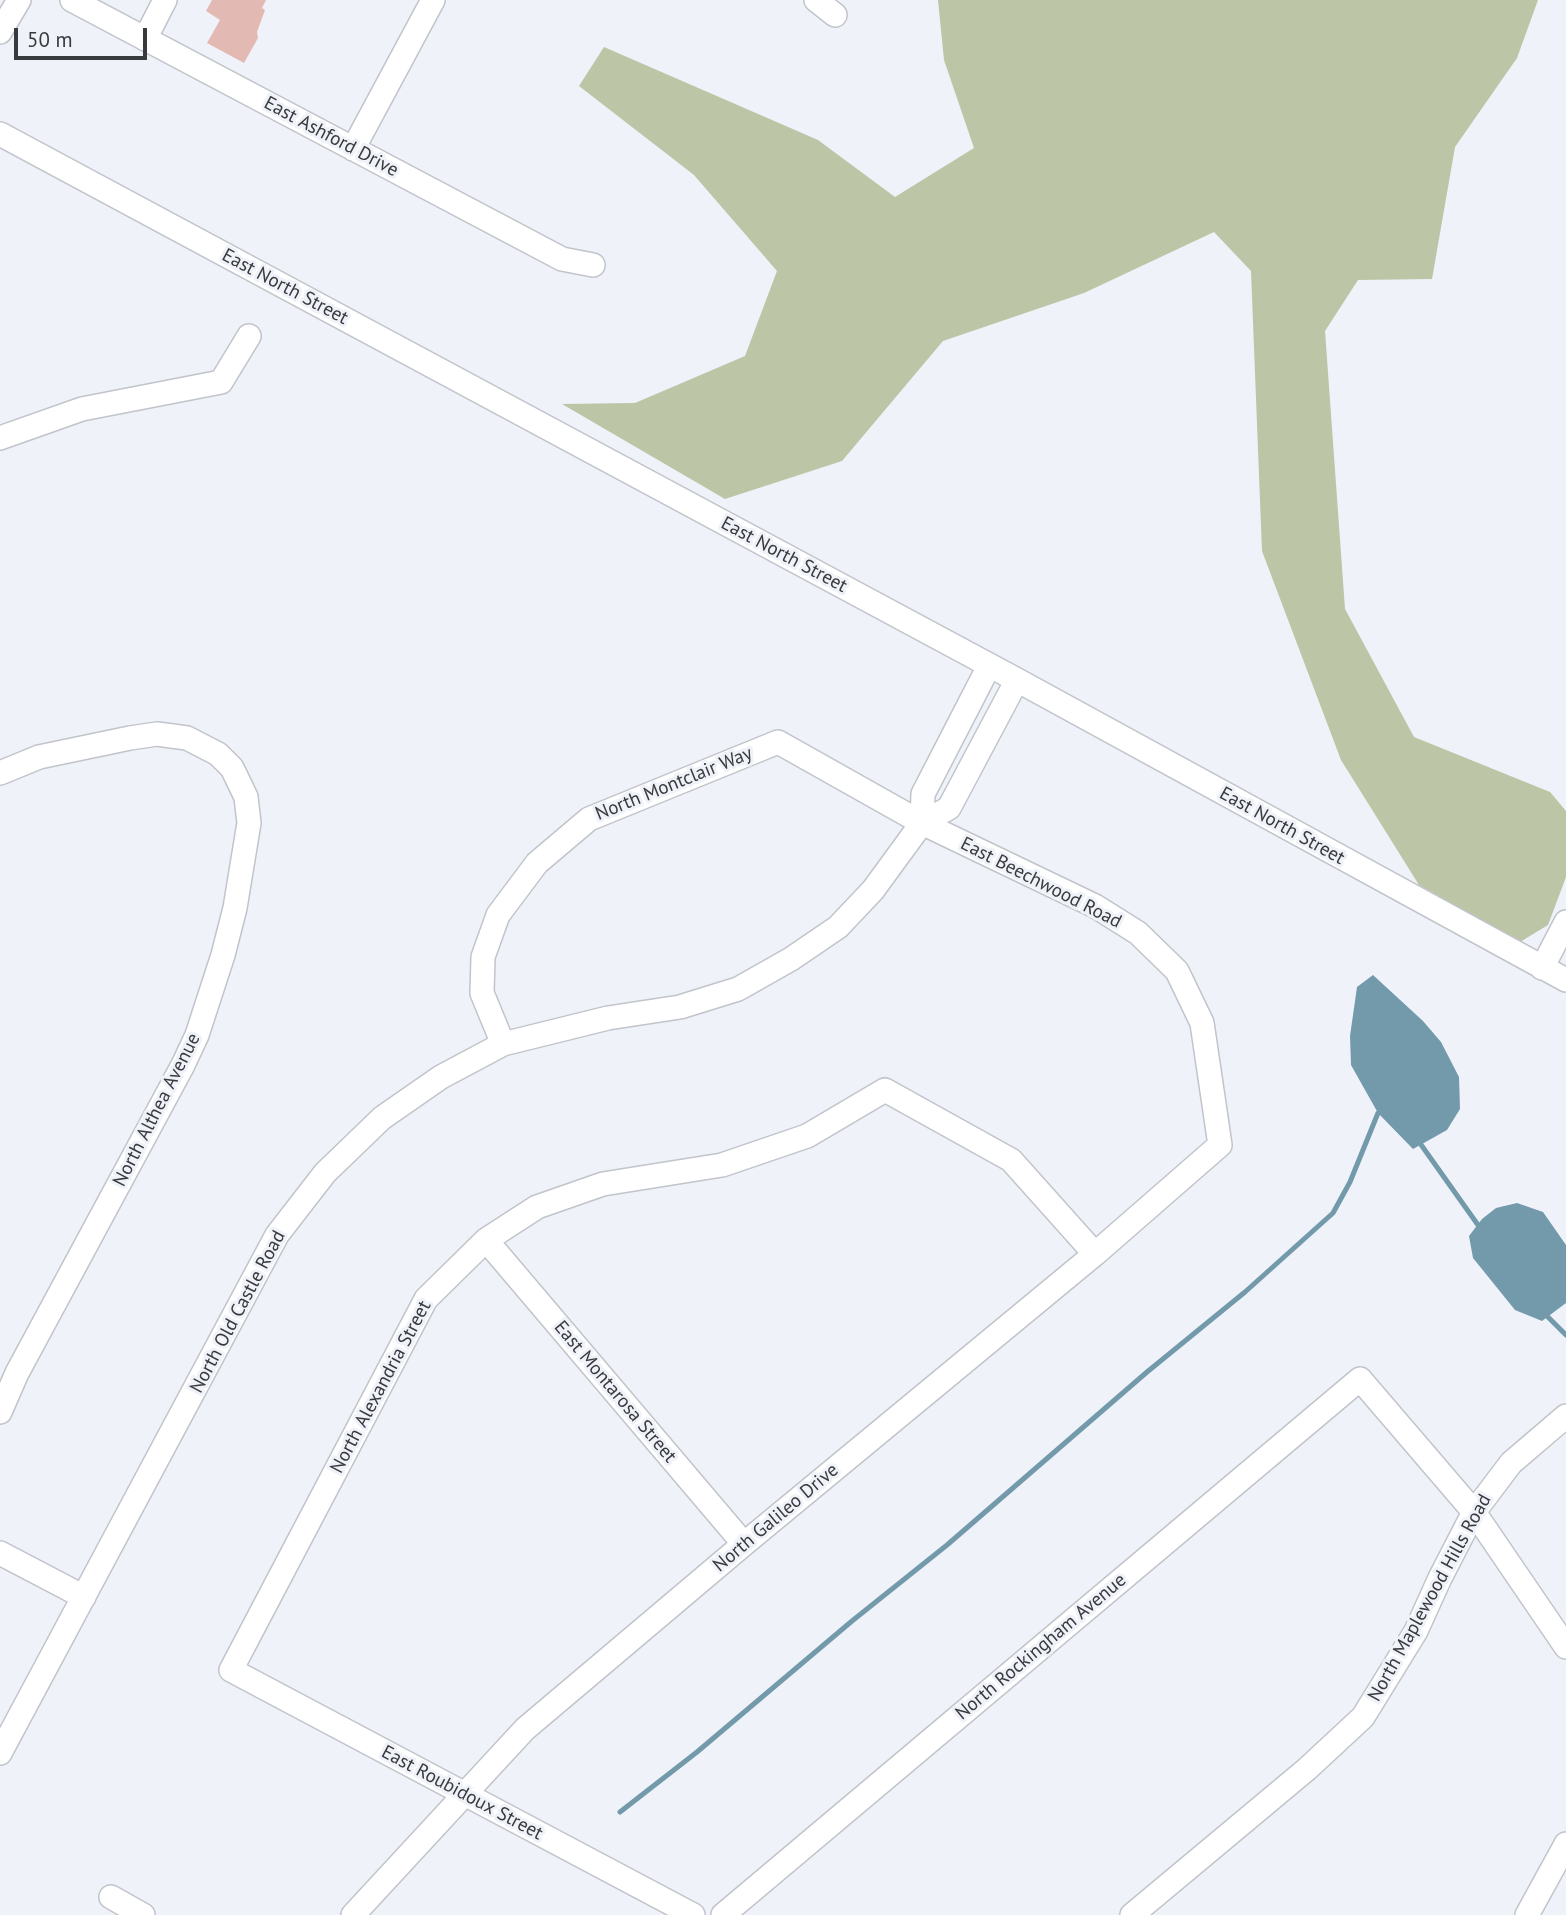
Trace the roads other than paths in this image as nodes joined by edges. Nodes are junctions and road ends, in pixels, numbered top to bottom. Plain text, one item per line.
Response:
1 (19, 0) edge
2 (72, 0) edge
3 (165, 0) edge
4 (433, 0) edge
5 (816, 0) edge
6 (835, 16) dead end
7 (0, 32) edge
8 (145, 39) junction
9 (0, 134) edge
10 (353, 149) junction
11 (593, 265) dead end
12 (249, 336) dead end
13 (0, 438) edge
14 (989, 666) junction
15 (1017, 680) junction
16 (0, 773) edge
17 (922, 823) junction
18 (1566, 922) edge
19 (1542, 968) junction
20 (1566, 980) edge
21 (503, 1044) junction
22 (1220, 1145) joint
23 (486, 1240) junction
24 (1095, 1254) junction
25 (0, 1412) edge
26 (1566, 1416) edge
27 (1474, 1512) junction
28 (744, 1544) junction
29 (0, 1553) edge
30 (84, 1597) junction
31 (1566, 1647) edge
32 (231, 1670) joint
33 (0, 1753) edge
34 (464, 1794) junction
35 (1566, 1843) edge
36 (111, 1897) dead end
37 (143, 1915) edge
38 (353, 1915) edge
39 (693, 1915) edge
40 (723, 1915) edge
41 (1132, 1915) edge
42 (1527, 1915) edge

1 - 7 street
2 - 8 street, East Ashford Drive
3 - 8 street
4 - 10 street
5 - 6 street
8 - 10 street, East Ashford Drive
9 - 14 street, East North Street
10 - 11 street, East Ashford Drive
12 - 13 street
14 - 15 street, East North Street
14 - 17 street
15 - 17 street
15 - 19 street, East North Street
16 - 25 street, North Althea Avenue
17 - 21 street, North Old Castle Road
17 - 21 street, North Montclair Way
17 - 22 street, East Beechwood Road
18 - 19 street
19 - 20 street, East North Street
21 - 30 street, North Old Castle Road
22 - 24 street, North Galileo Drive
23 - 24 street, North Alexandria Street
23 - 28 street, East Montarosa Street
23 - 32 street, North Alexandria Street
24 - 28 street, North Galileo Drive
26 - 27 street, North Maplewood Hills Road
27 - 31 street
27 - 40 street, North Rockingham Avenue
27 - 41 street, North Maplewood Hills Road
28 - 34 street, North Galileo Drive
29 - 30 street
30 - 33 street, North Old Castle Road
32 - 34 street, East Roubidoux Street
34 - 38 street, North Galileo Drive
34 - 39 street, East Roubidoux Street
35 - 42 street
36 - 37 street

